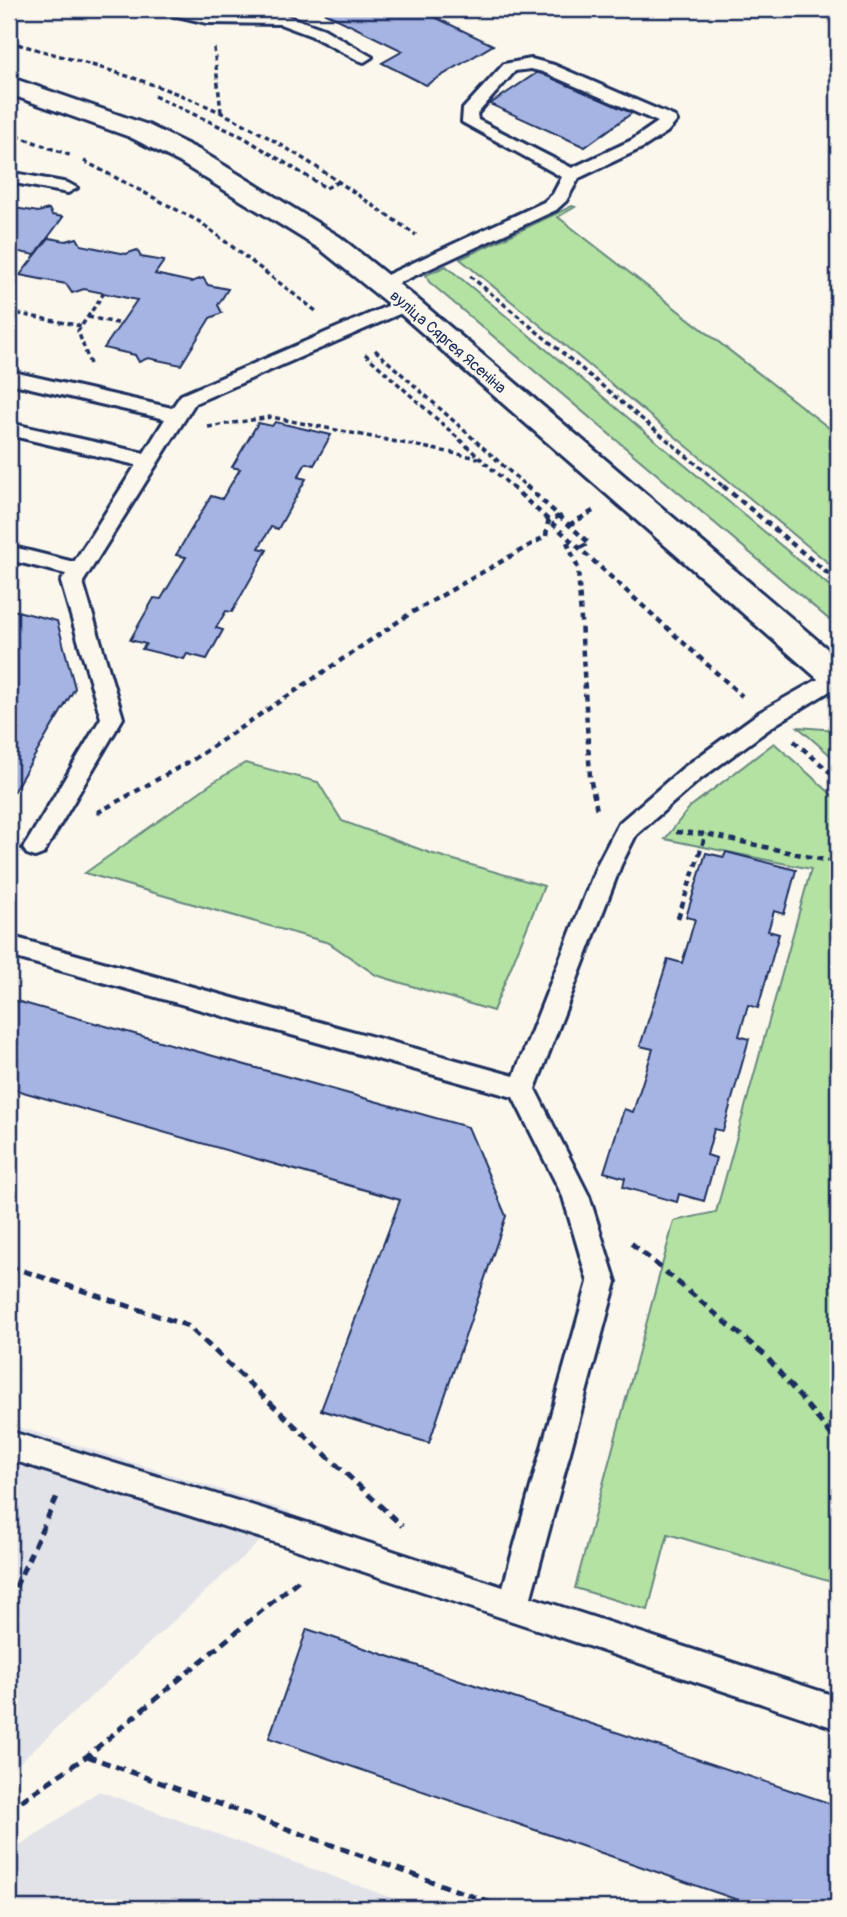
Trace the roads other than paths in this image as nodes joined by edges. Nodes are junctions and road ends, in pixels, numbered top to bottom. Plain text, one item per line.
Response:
1 (14, 9) edge
2 (167, 9) edge
3 (9, 13) edge
4 (364, 57) dead end
5 (9, 85) edge
6 (572, 175) junction
7 (9, 177) edge
8 (68, 188) dead end
9 (382, 284) junction
10 (406, 304) junction
11 (9, 377) edge
12 (178, 416) junction
13 (9, 429) edge
14 (148, 461) junction
15 (9, 552) edge
16 (79, 570) junction
17 (838, 676) edge
18 (34, 848) dead end
19 (9, 946) edge
20 (522, 1089) junction
21 (9, 1445) edge
22 (513, 1605) junction
23 (838, 1713) edge

1 - 3 lane
2 - 4 lane
5 - 9 main road, вуліца Сяргея Ясеніна
6 - 6 lane
6 - 9 lane
7 - 8 lane
9 - 10 main road, вуліца Сяргея Ясеніна
10 - 12 lane
10 - 17 main road, вуліца Сяргея Ясеніна
11 - 12 lane
12 - 14 lane
13 - 14 lane
14 - 16 lane
15 - 16 lane
16 - 18 lane
17 - 20 lane
19 - 20 lane
20 - 22 lane
21 - 22 lane
22 - 23 lane

